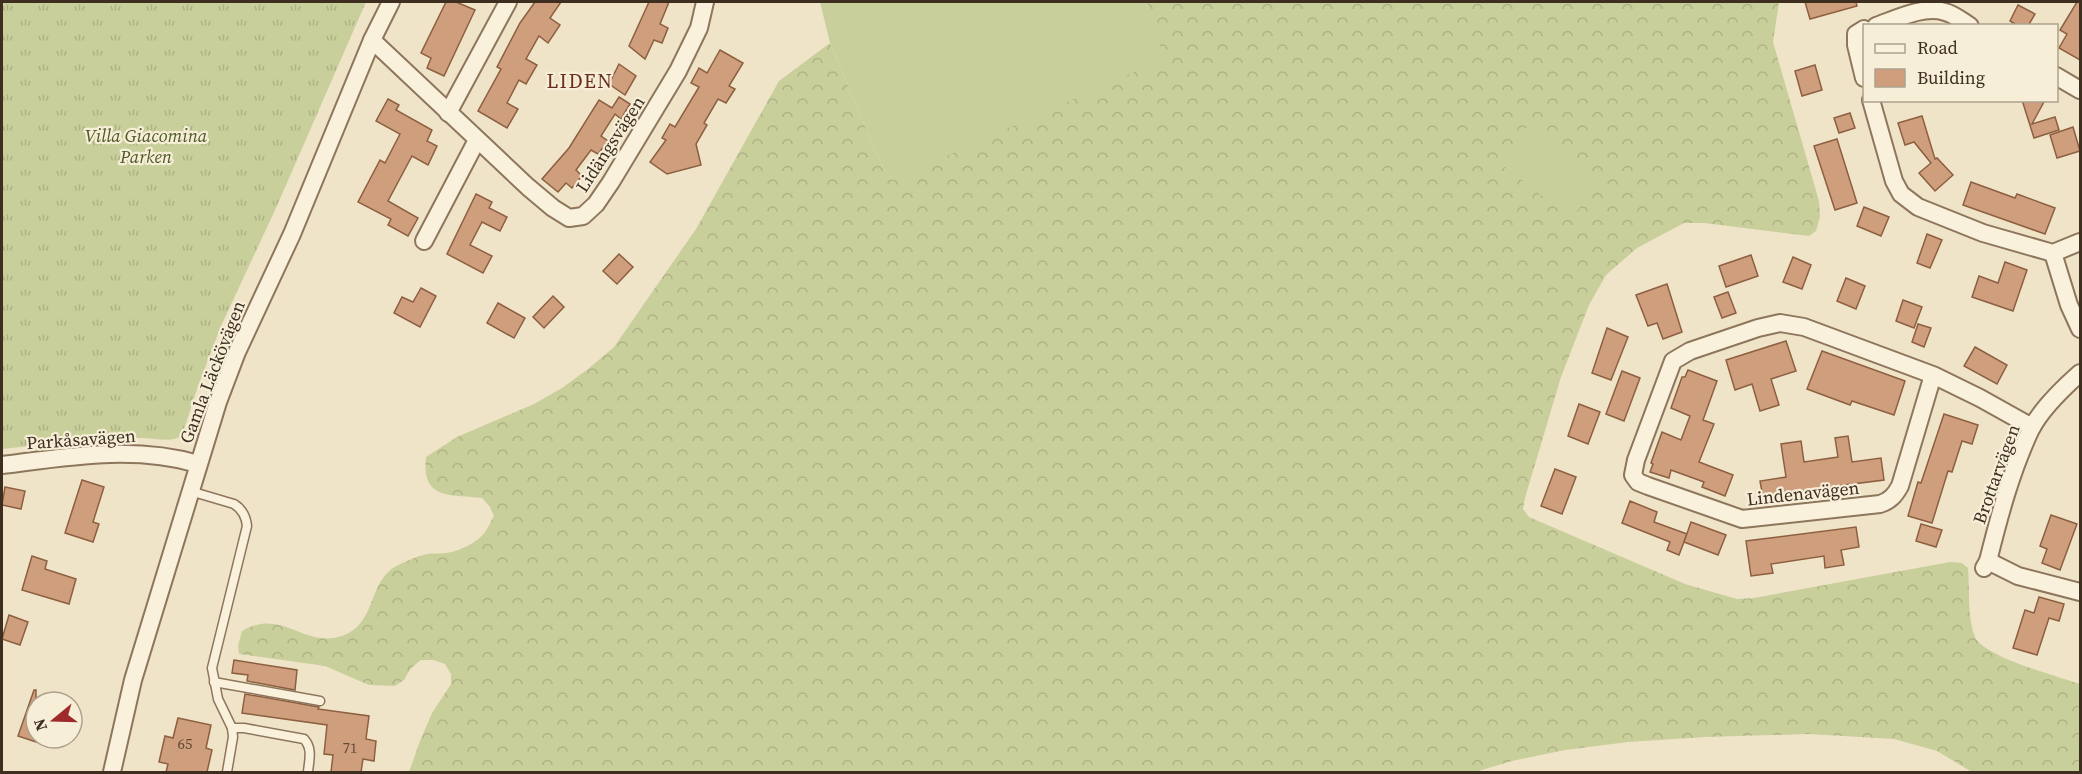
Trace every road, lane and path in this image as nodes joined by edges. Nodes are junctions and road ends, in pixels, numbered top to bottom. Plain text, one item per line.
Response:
1 (391, 2) edge
2 (508, 2) edge
3 (705, 2) edge
4 (1882, 24) edge
5 (1967, 24) edge
6 (1863, 30) edge
7 (372, 40) junction
8 (1863, 74) edge
9 (2058, 77) edge
10 (2080, 90) edge
11 (1872, 102) edge
12 (448, 113) junction
13 (477, 140) junction
14 (424, 242) dead end
15 (2080, 242) edge
16 (2053, 252) junction
17 (2080, 329) edge
18 (2080, 373) edge
19 (1933, 375) junction
20 (2032, 427) junction
21 (198, 464) junction
22 (2, 465) edge
23 (190, 491) junction
24 (2080, 592) edge
25 (214, 682) junction
26 (320, 700) dead end
27 (232, 728) junction
28 (112, 772) edge
29 (228, 772) edge
30 (308, 772) edge

1 - 7 street, Gamla Läckövägen
2 - 12 street
3 - 13 street, Lidängsvägen
4 - 5 street
6 - 8 street
7 - 12 street, Lidängsvägen
7 - 21 street, Gamla Läckövägen
9 - 10 street
11 - 16 street
12 - 13 street, Lidängsvägen
13 - 14 street
15 - 16 street
16 - 17 street
18 - 20 street, Brottarvägen
19 - 19 street, Lindenavägen
19 - 20 street, Lindenavägen
20 - 24 street, Brottarvägen
21 - 22 street, Parkåsavägen
21 - 23 street, Gamla Läckövägen
23 - 25 lane
23 - 28 street, Gamla Läckövägen
25 - 26 lane
25 - 27 lane
27 - 29 lane
27 - 30 lane

